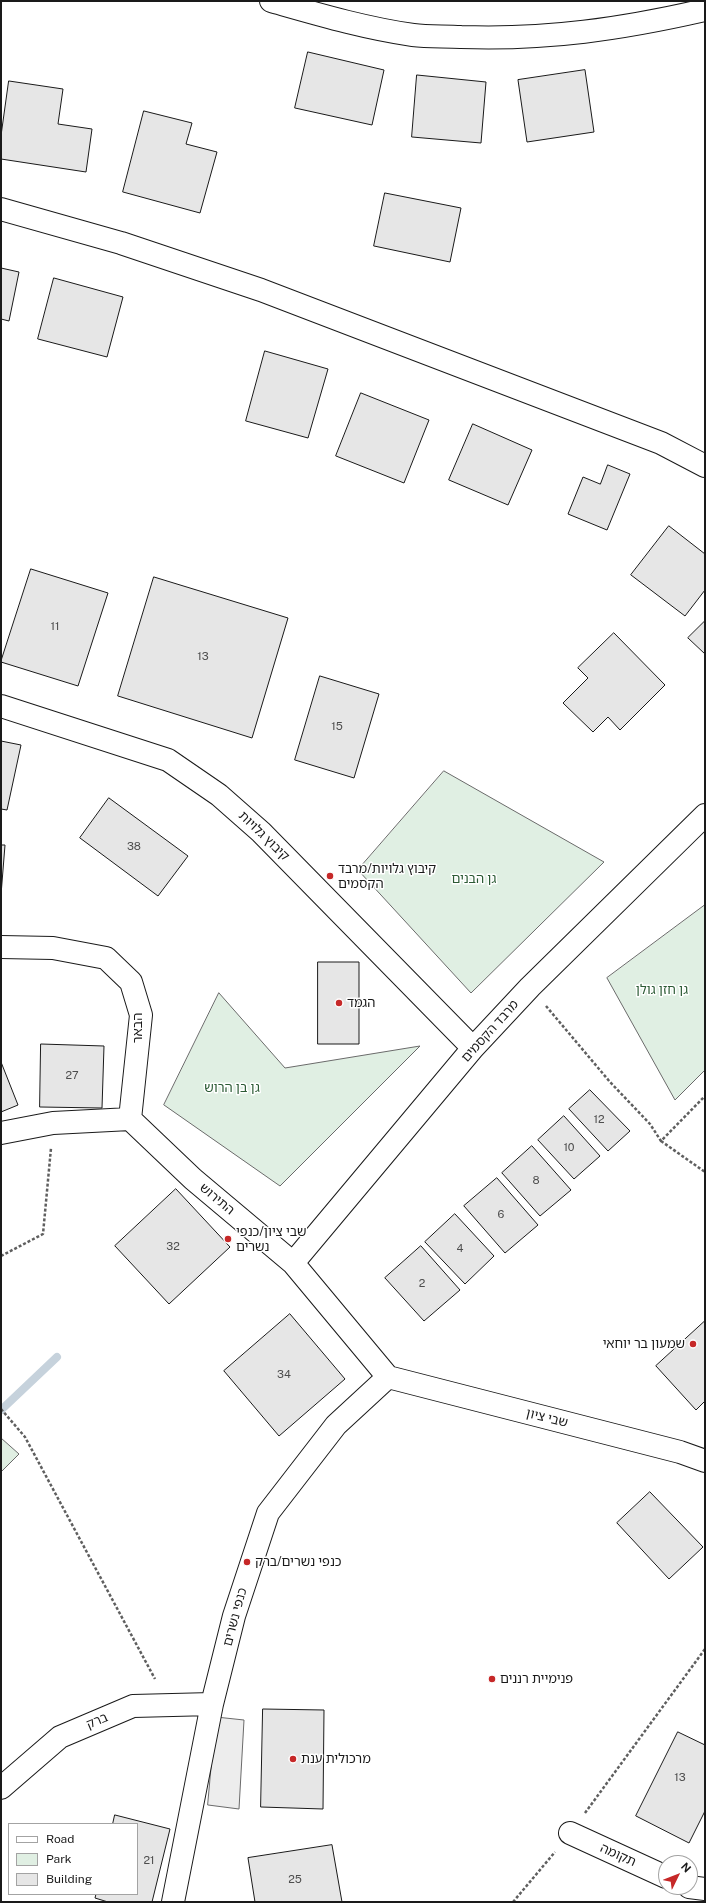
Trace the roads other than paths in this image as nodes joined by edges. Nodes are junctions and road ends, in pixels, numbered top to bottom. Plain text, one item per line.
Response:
1 (271, 1) edge
2 (705, 10) edge
3 (1, 209) edge
4 (705, 466) edge
5 (1, 706) edge
6 (705, 815) edge
7 (1, 947) edge
8 (473, 1048) junction
9 (130, 1119) junction
10 (1, 1133) edge
11 (293, 1263) junction
12 (388, 1377) junction
13 (705, 1461) edge
14 (212, 1704) junction
15 (1, 1788) edge
16 (570, 1833) road end
17 (658, 1873) edge
18 (173, 1902) edge

1 - 2 street
3 - 4 street
5 - 8 street, קיבוץ גלויות
6 - 8 street, מרבד הקסמים
7 - 9 street, הבאר
8 - 11 street, מרבד הקסמים
9 - 10 street
9 - 11 street, התירוש
11 - 12 street, התירוש
12 - 13 street, שבי ציון
12 - 14 street, כנפי נשרים
14 - 15 street, ברק
14 - 18 street, כנפי נשרים
16 - 17 street, תקומה

